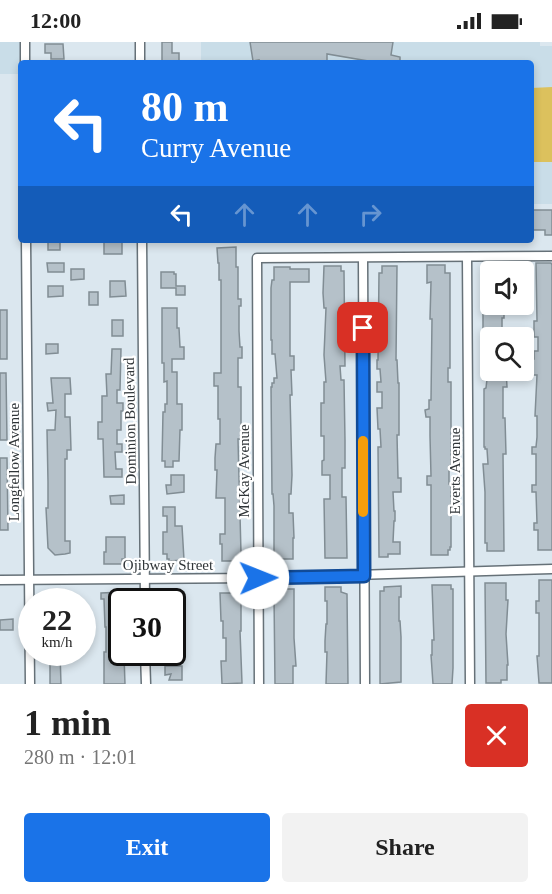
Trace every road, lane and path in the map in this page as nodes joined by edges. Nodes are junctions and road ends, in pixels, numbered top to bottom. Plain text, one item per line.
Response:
1 (25, 42) edge
2 (140, 42) edge
3 (25, 60) edge
4 (140, 60) edge
5 (26, 243) edge
6 (142, 243) edge
7 (552, 256) edge
8 (467, 257) junction
9 (363, 258) junction
10 (552, 569) edge
11 (470, 572) junction
12 (364, 576) junction
13 (145, 578) junction
14 (258, 578) junction
15 (0, 580) edge
16 (29, 580) junction
17 (145, 588) edge
18 (145, 666) edge
19 (30, 684) edge
20 (146, 684) edge
21 (259, 684) edge
22 (365, 684) edge
23 (470, 684) edge

1 - 3 street
2 - 4 street
5 - 16 street, Longfellow Avenue
6 - 13 street, Dominion Boulevard
7 - 8 street
8 - 9 street
8 - 11 street, Everts Avenue
9 - 12 street
9 - 14 street, McKay Avenue
10 - 11 street, Ojibway Street
11 - 12 street, Ojibway Street
11 - 23 street, Everts Avenue
12 - 14 street, Ojibway Street
12 - 22 street
13 - 14 street, Ojibway Street
13 - 16 street, Ojibway Street
13 - 17 street, Dominion Boulevard
14 - 21 street, McKay Avenue
15 - 16 street, Ojibway Street
16 - 19 street, Longfellow Avenue
18 - 20 street

